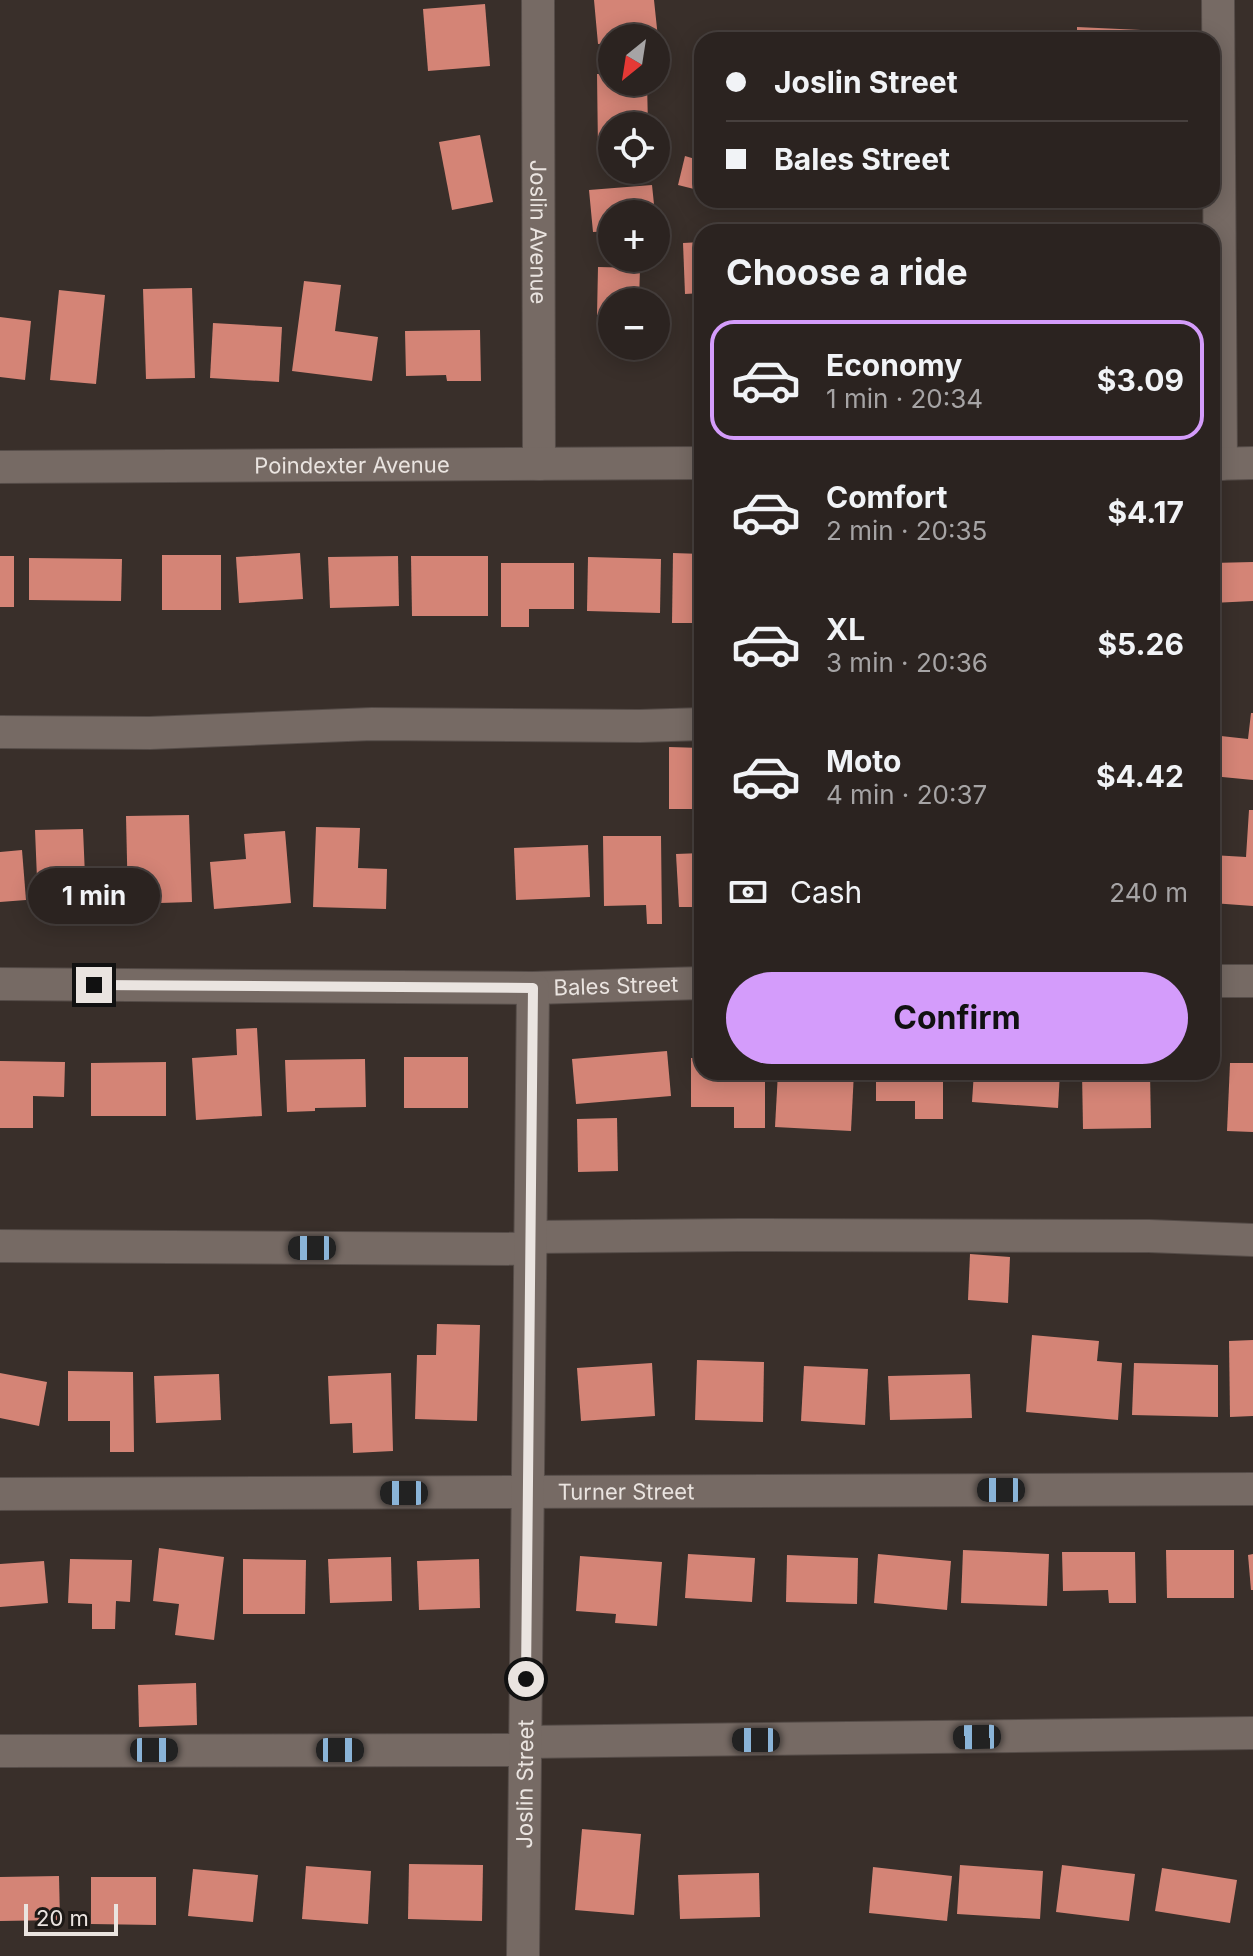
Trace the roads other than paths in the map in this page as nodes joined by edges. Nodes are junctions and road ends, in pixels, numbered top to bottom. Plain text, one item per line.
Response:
1 (538, 0) edge
2 (1218, 0) edge
3 (1218, 32) edge
4 (694, 463) edge
5 (1253, 463) edge
6 (539, 464) junction
7 (1220, 464) edge
8 (0, 467) edge
9 (694, 724) edge
10 (0, 732) edge
11 (1220, 981) edge
12 (1253, 981) edge
13 (694, 983) edge
14 (0, 984) edge
15 (533, 988) junction
16 (1253, 1240) edge
17 (531, 1243) junction
18 (0, 1246) edge
19 (1253, 1489) edge
20 (529, 1492) junction
21 (0, 1494) edge
22 (1253, 1733) edge
23 (525, 1746) junction
24 (0, 1751) edge
25 (523, 1956) edge

1 - 6 street, Joslin Avenue
2 - 3 street
4 - 6 street, Poindexter Avenue
5 - 7 street
6 - 8 street, Poindexter Avenue
9 - 10 street
11 - 12 street
13 - 15 street, Bales Street
14 - 15 street, Bales Street
15 - 17 street, Joslin Street
16 - 17 street
17 - 18 street
17 - 20 street, Joslin Street
19 - 20 street, Turner Street
20 - 21 street, Turner Street
20 - 23 street, Joslin Street
22 - 23 street
23 - 24 street
23 - 25 street, Joslin Street

